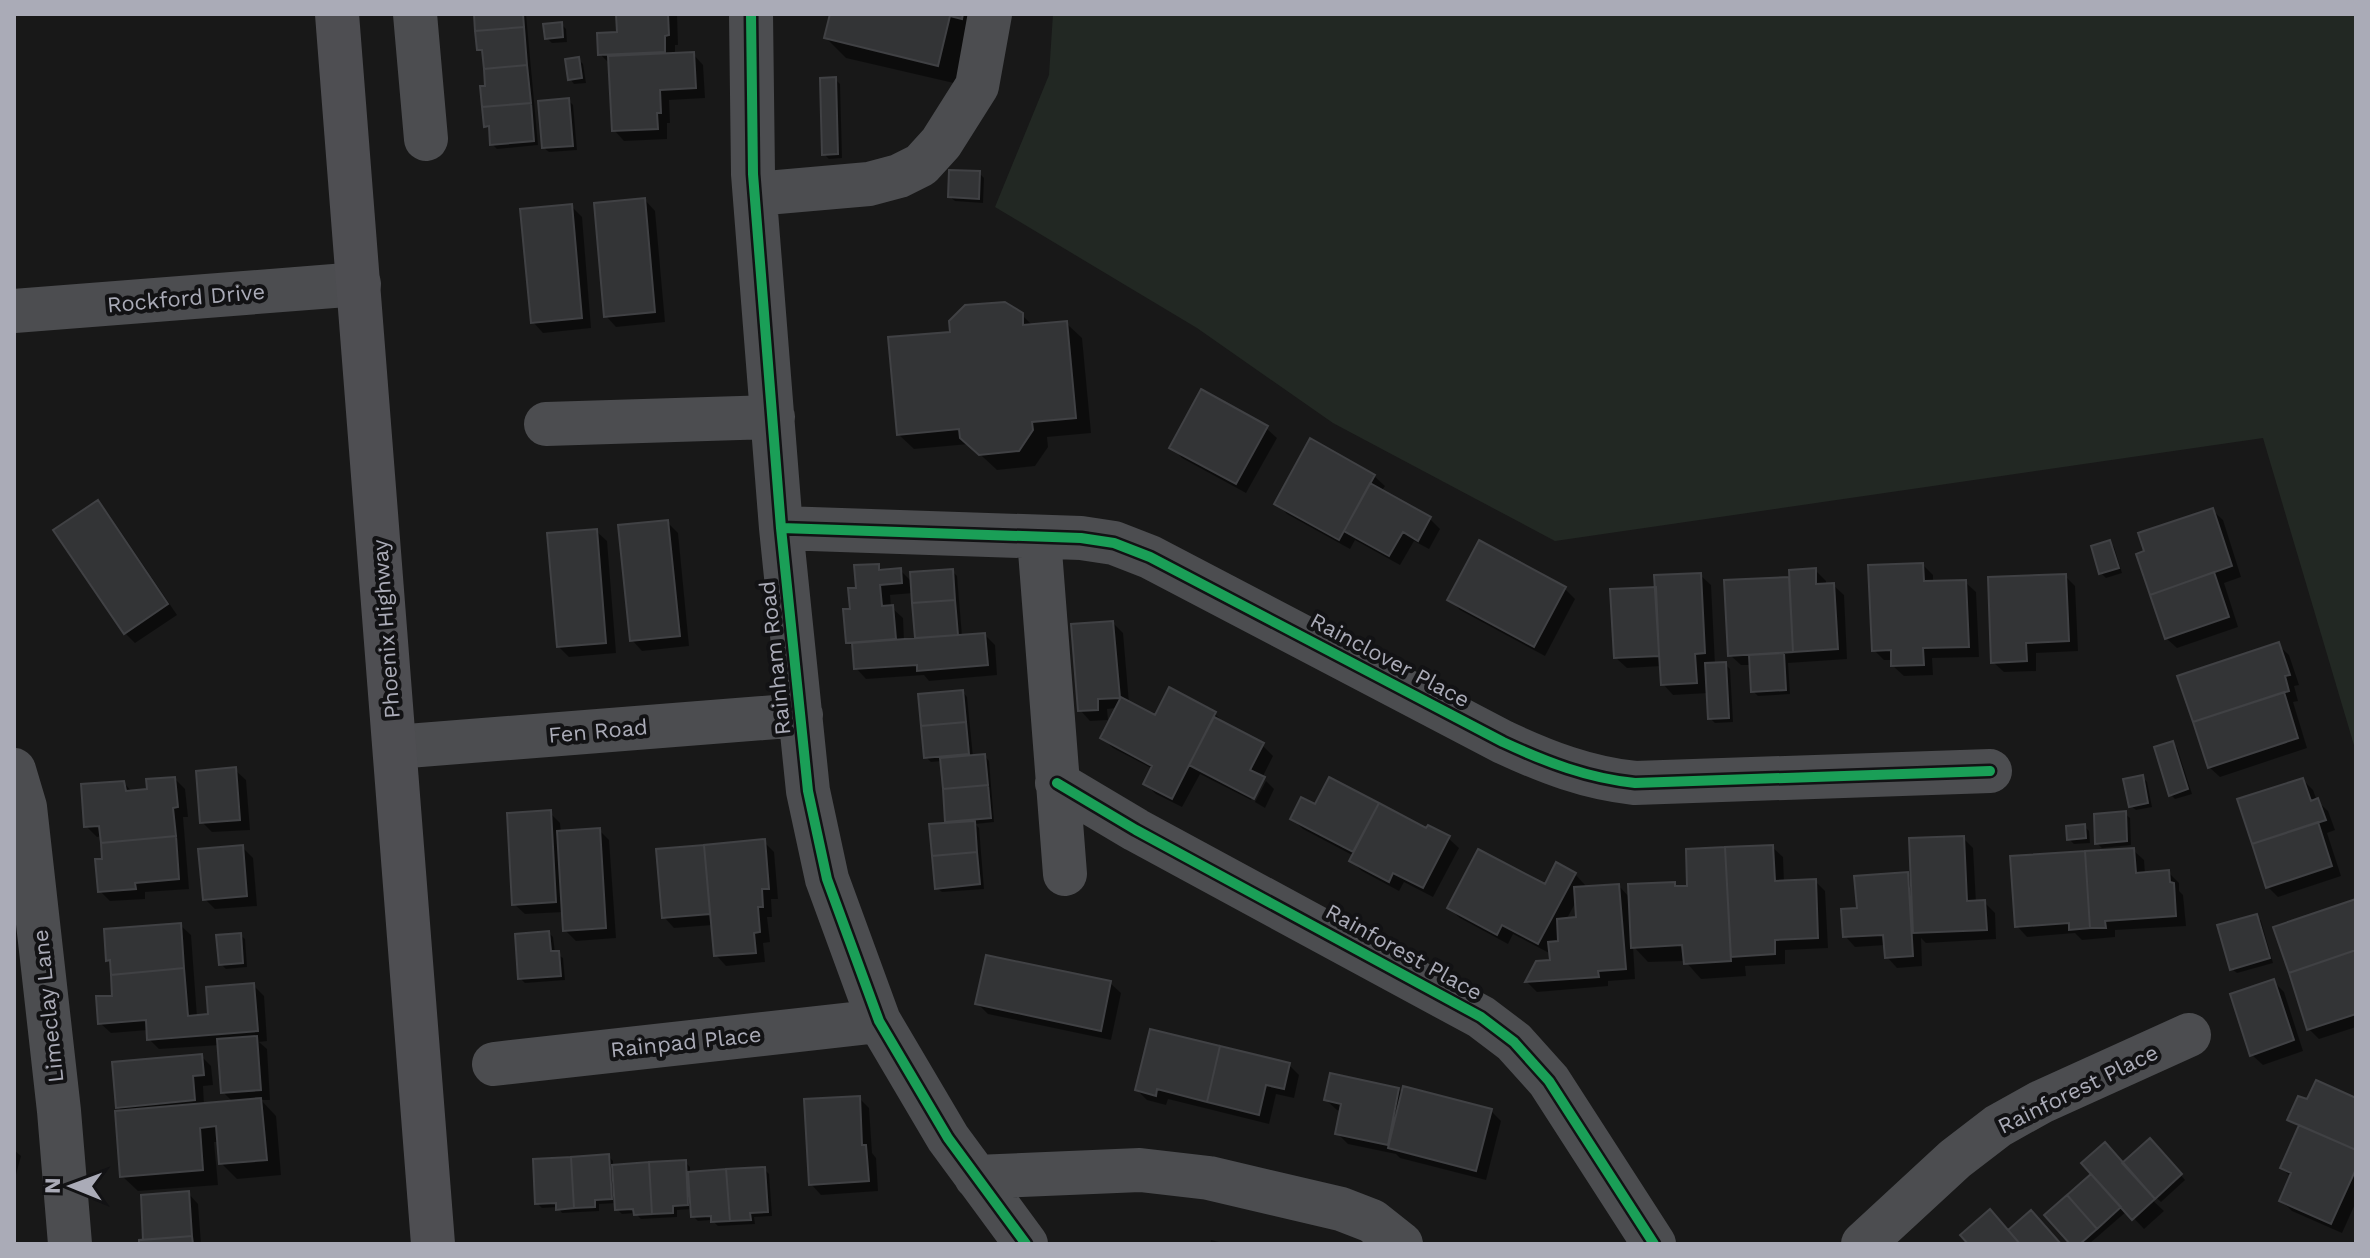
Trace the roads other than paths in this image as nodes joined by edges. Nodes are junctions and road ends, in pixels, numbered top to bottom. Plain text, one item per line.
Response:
1 (337, 14) edge
2 (415, 14) edge
3 (751, 14) edge
4 (990, 14) edge
5 (426, 139) dead end
6 (755, 194) junction
7 (359, 284) junction
8 (14, 311) edge
9 (773, 417) junction
10 (546, 424) dead end
11 (781, 528) junction
12 (1039, 538) junction
13 (801, 715) junction
14 (395, 747) junction
15 (14, 770) edge
16 (1990, 771) dead end
17 (1057, 783) junction
18 (1065, 874) dead end
19 (879, 1021) junction
20 (2189, 1035) dead end
21 (494, 1064) dead end
22 (976, 1177) junction
23 (70, 1244) edge
24 (433, 1244) edge
25 (1026, 1244) edge
26 (1401, 1244) edge
27 (1654, 1244) edge
28 (1863, 1244) edge

1 - 7 main road, Phoenix Highway
2 - 5 street
3 - 6 street, Rainham Road
4 - 6 street
6 - 9 street, Rainham Road
7 - 8 street, Rockford Drive
7 - 14 main road, Phoenix Highway
9 - 10 street
9 - 11 street, Rainham Road
11 - 12 street, Rainclover Place
11 - 13 street, Rainham Road
12 - 16 street, Rainclover Place
12 - 17 street
13 - 14 street, Fen Road
13 - 19 street, Rainham Road
14 - 24 main road, Phoenix Highway
15 - 23 street, Limeclay Lane
17 - 18 street
17 - 27 street, Rainforest Place
19 - 21 street, Rainpad Place
19 - 22 street, Rainham Road
20 - 28 street, Rainforest Place
22 - 25 street, Rainham Road
22 - 26 street

